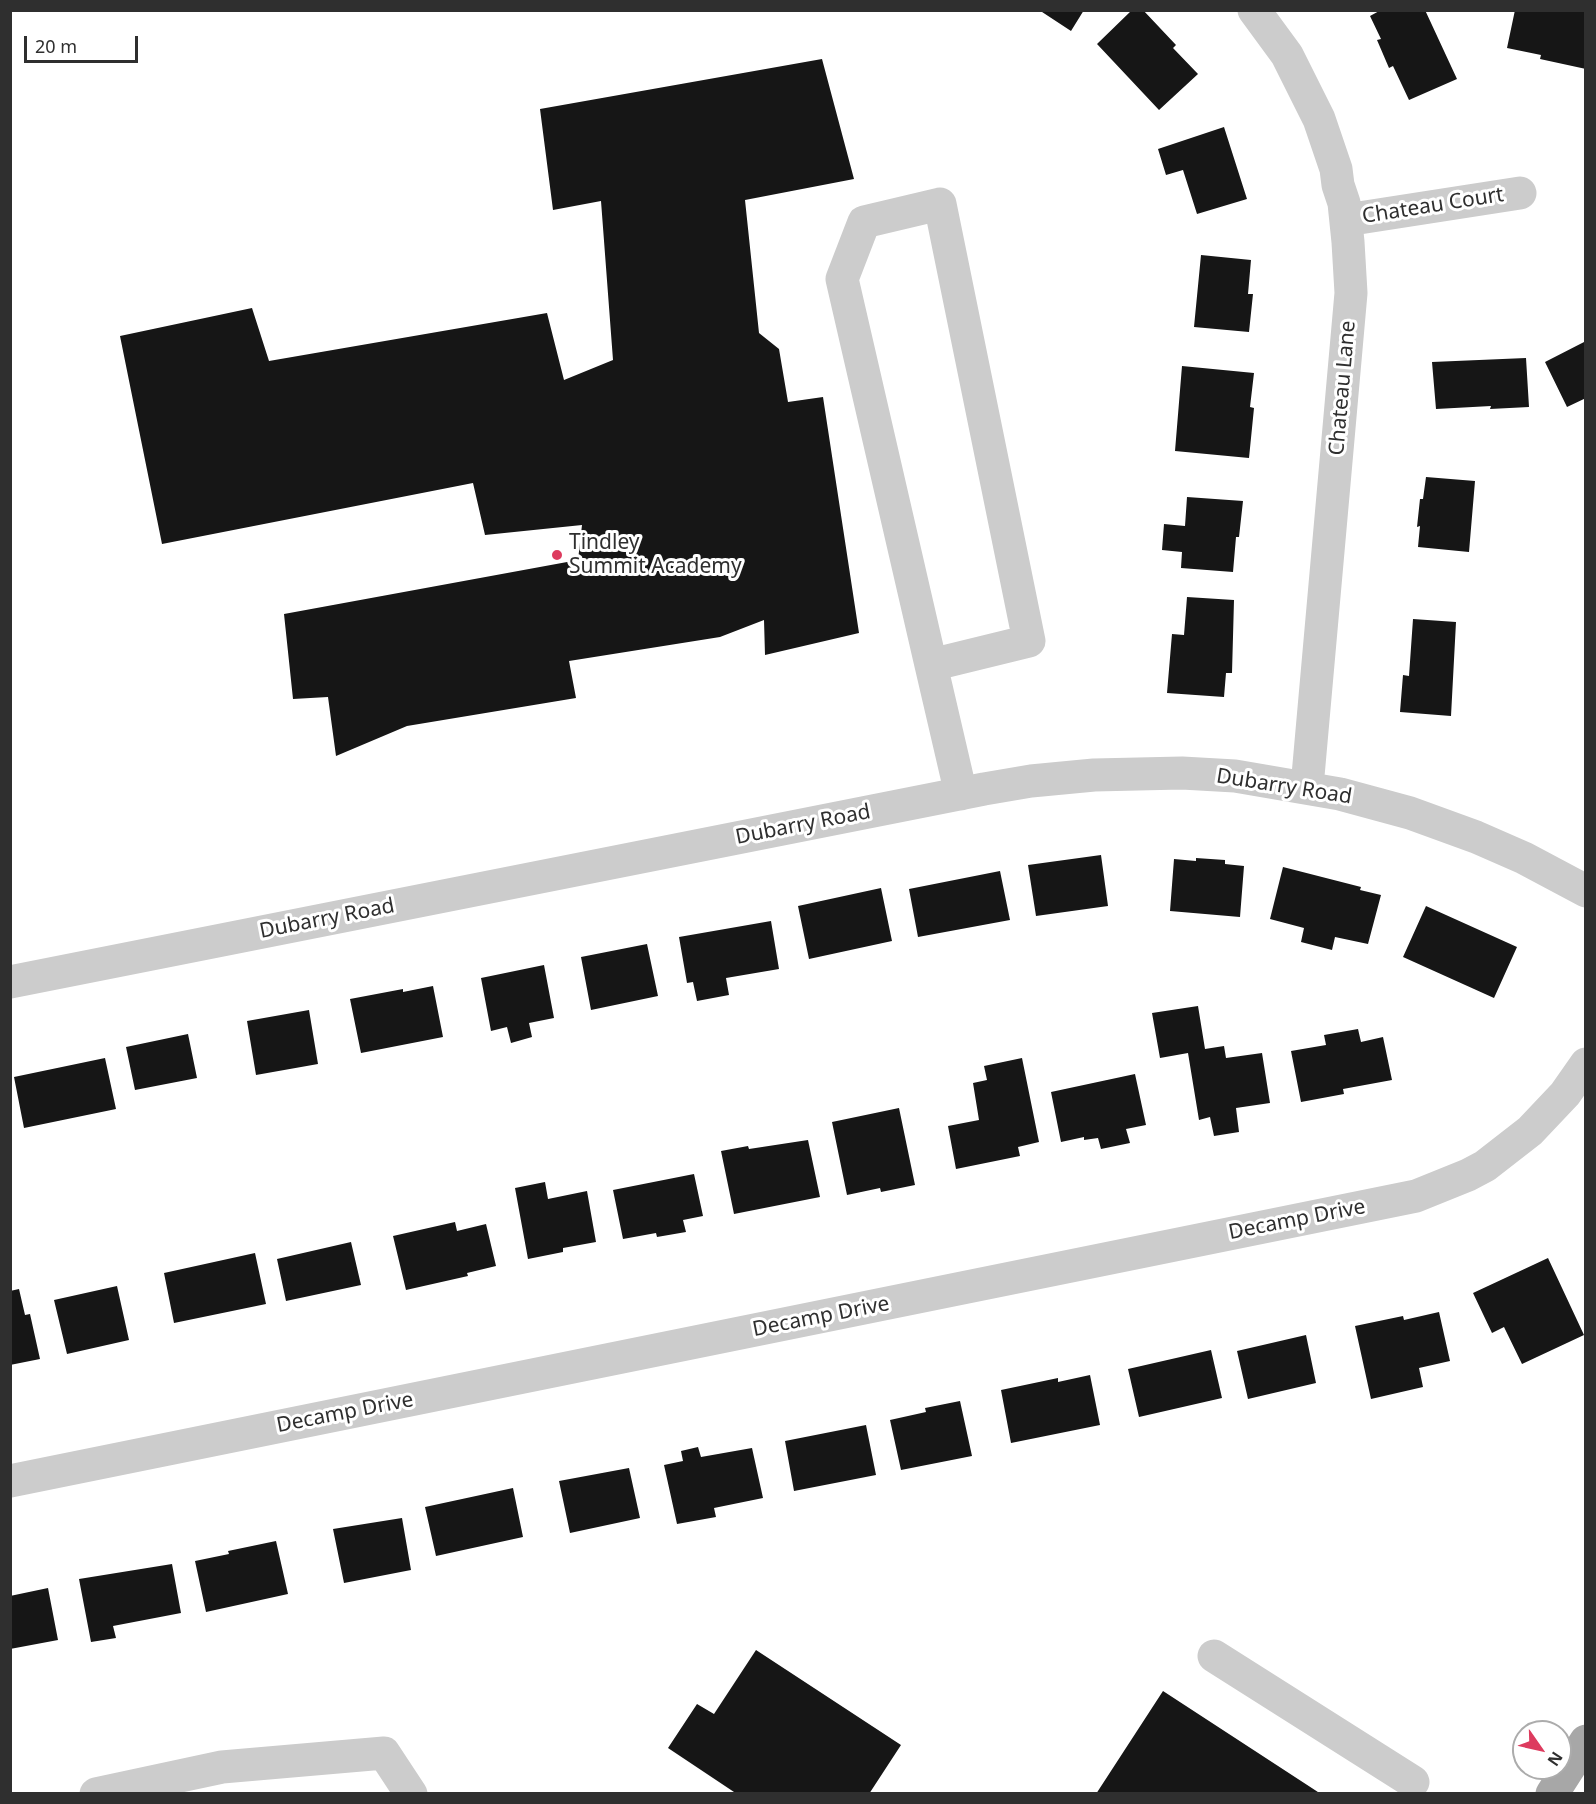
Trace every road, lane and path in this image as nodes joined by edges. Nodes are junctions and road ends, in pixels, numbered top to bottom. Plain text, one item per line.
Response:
1 (1254, 10) edge
2 (1520, 193) dead end
3 (1346, 220) junction
4 (931, 665) junction
5 (1307, 787) junction
6 (961, 794) junction
7 (1586, 891) edge
8 (10, 981) edge
9 (1586, 1064) edge
10 (10, 1481) edge
11 (1214, 1656) dead end
12 (1586, 1741) edge
13 (1417, 1790) edge
14 (96, 1794) edge
15 (411, 1794) edge
16 (1552, 1794) edge

1 - 3 street, Chateau Lane
2 - 3 street, Chateau Court
3 - 5 street, Chateau Lane
4 - 4 street
4 - 6 street
5 - 6 street, Dubarry Road
5 - 7 street, Dubarry Road
6 - 8 street, Dubarry Road
9 - 10 street, Decamp Drive
11 - 13 street
12 - 16 main road
14 - 15 street

